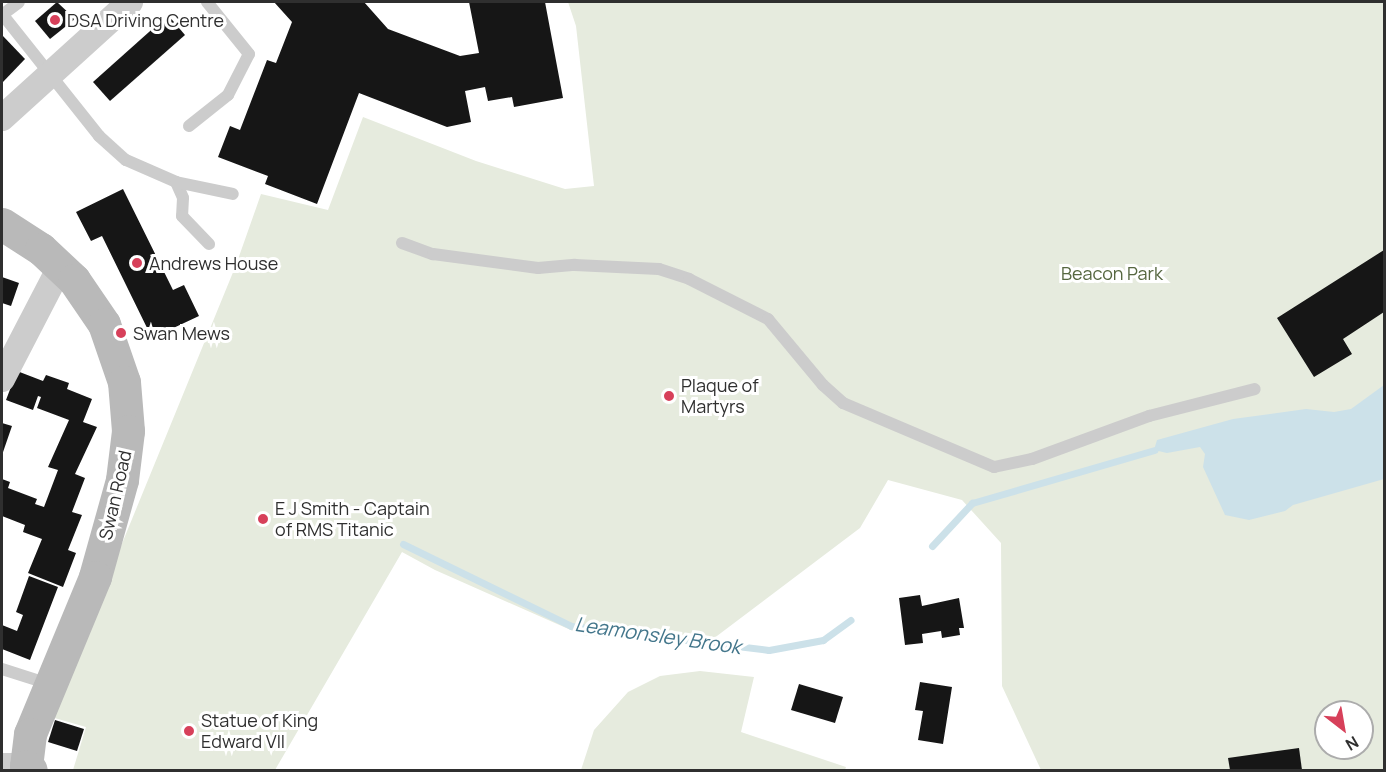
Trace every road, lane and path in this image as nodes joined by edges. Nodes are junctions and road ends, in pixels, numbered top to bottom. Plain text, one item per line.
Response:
1 (18, 2) edge
2 (130, 2) edge
3 (207, 2) edge
4 (2, 15) edge
5 (50, 73) junction
6 (2, 118) edge
7 (189, 126) dead end
8 (176, 182) junction
9 (233, 194) dead end
10 (2, 224) edge
11 (402, 243) dead end
12 (209, 244) dead end
13 (60, 267) junction
14 (2, 379) edge
15 (1255, 389) dead end
16 (2, 669) edge
17 (51, 685) junction
18 (19, 768) edge

1 - 4 lane
2 - 5 street
3 - 7 lane
4 - 5 lane
5 - 6 street
5 - 8 lane
8 - 9 lane
8 - 12 lane
10 - 13 street, Swan Road
11 - 15 lane
13 - 14 street
13 - 17 street, Swan Road
16 - 17 lane
17 - 18 street, Swan Road

